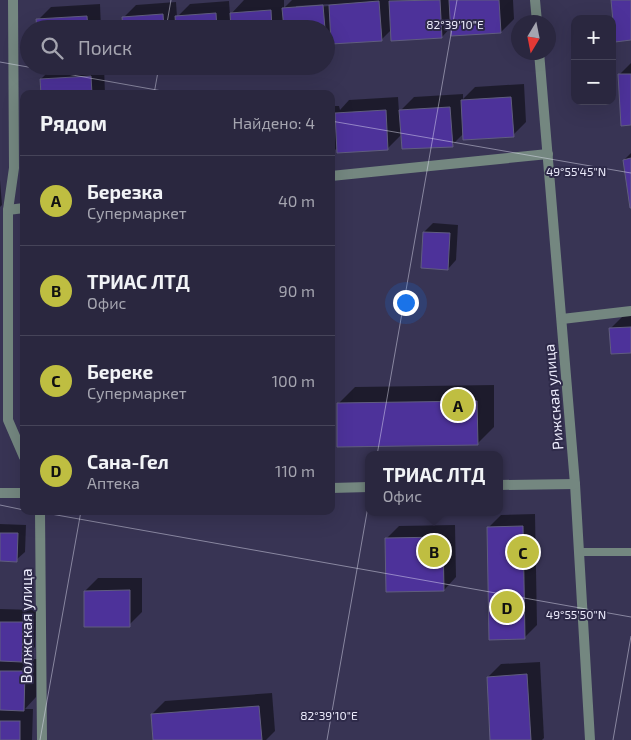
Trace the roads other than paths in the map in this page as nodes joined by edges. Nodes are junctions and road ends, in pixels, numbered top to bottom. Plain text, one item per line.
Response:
1 (13, 0) edge
2 (535, 0) edge
3 (536, 15) edge
4 (540, 60) edge
5 (548, 154) junction
6 (335, 176) edge
7 (20, 208) edge
8 (8, 210) junction
9 (631, 311) edge
10 (562, 319) junction
11 (20, 448) edge
12 (575, 484) junction
13 (503, 485) edge
14 (365, 487) edge
15 (335, 488) edge
16 (0, 493) edge
17 (20, 493) edge
18 (40, 515) edge
19 (579, 552) junction
20 (631, 552) edge
21 (42, 740) edge
22 (590, 740) edge

1 - 8 street
2 - 3 street
4 - 5 street, Рижская улица
5 - 6 street
5 - 10 street, Рижская улица
7 - 8 street
8 - 11 street
9 - 10 street
10 - 12 street, Рижская улица
12 - 13 street
12 - 19 street, Рижская улица
14 - 15 street
16 - 17 street
18 - 21 street, Волжская улица
19 - 20 lane
19 - 22 street, Рижская улица

